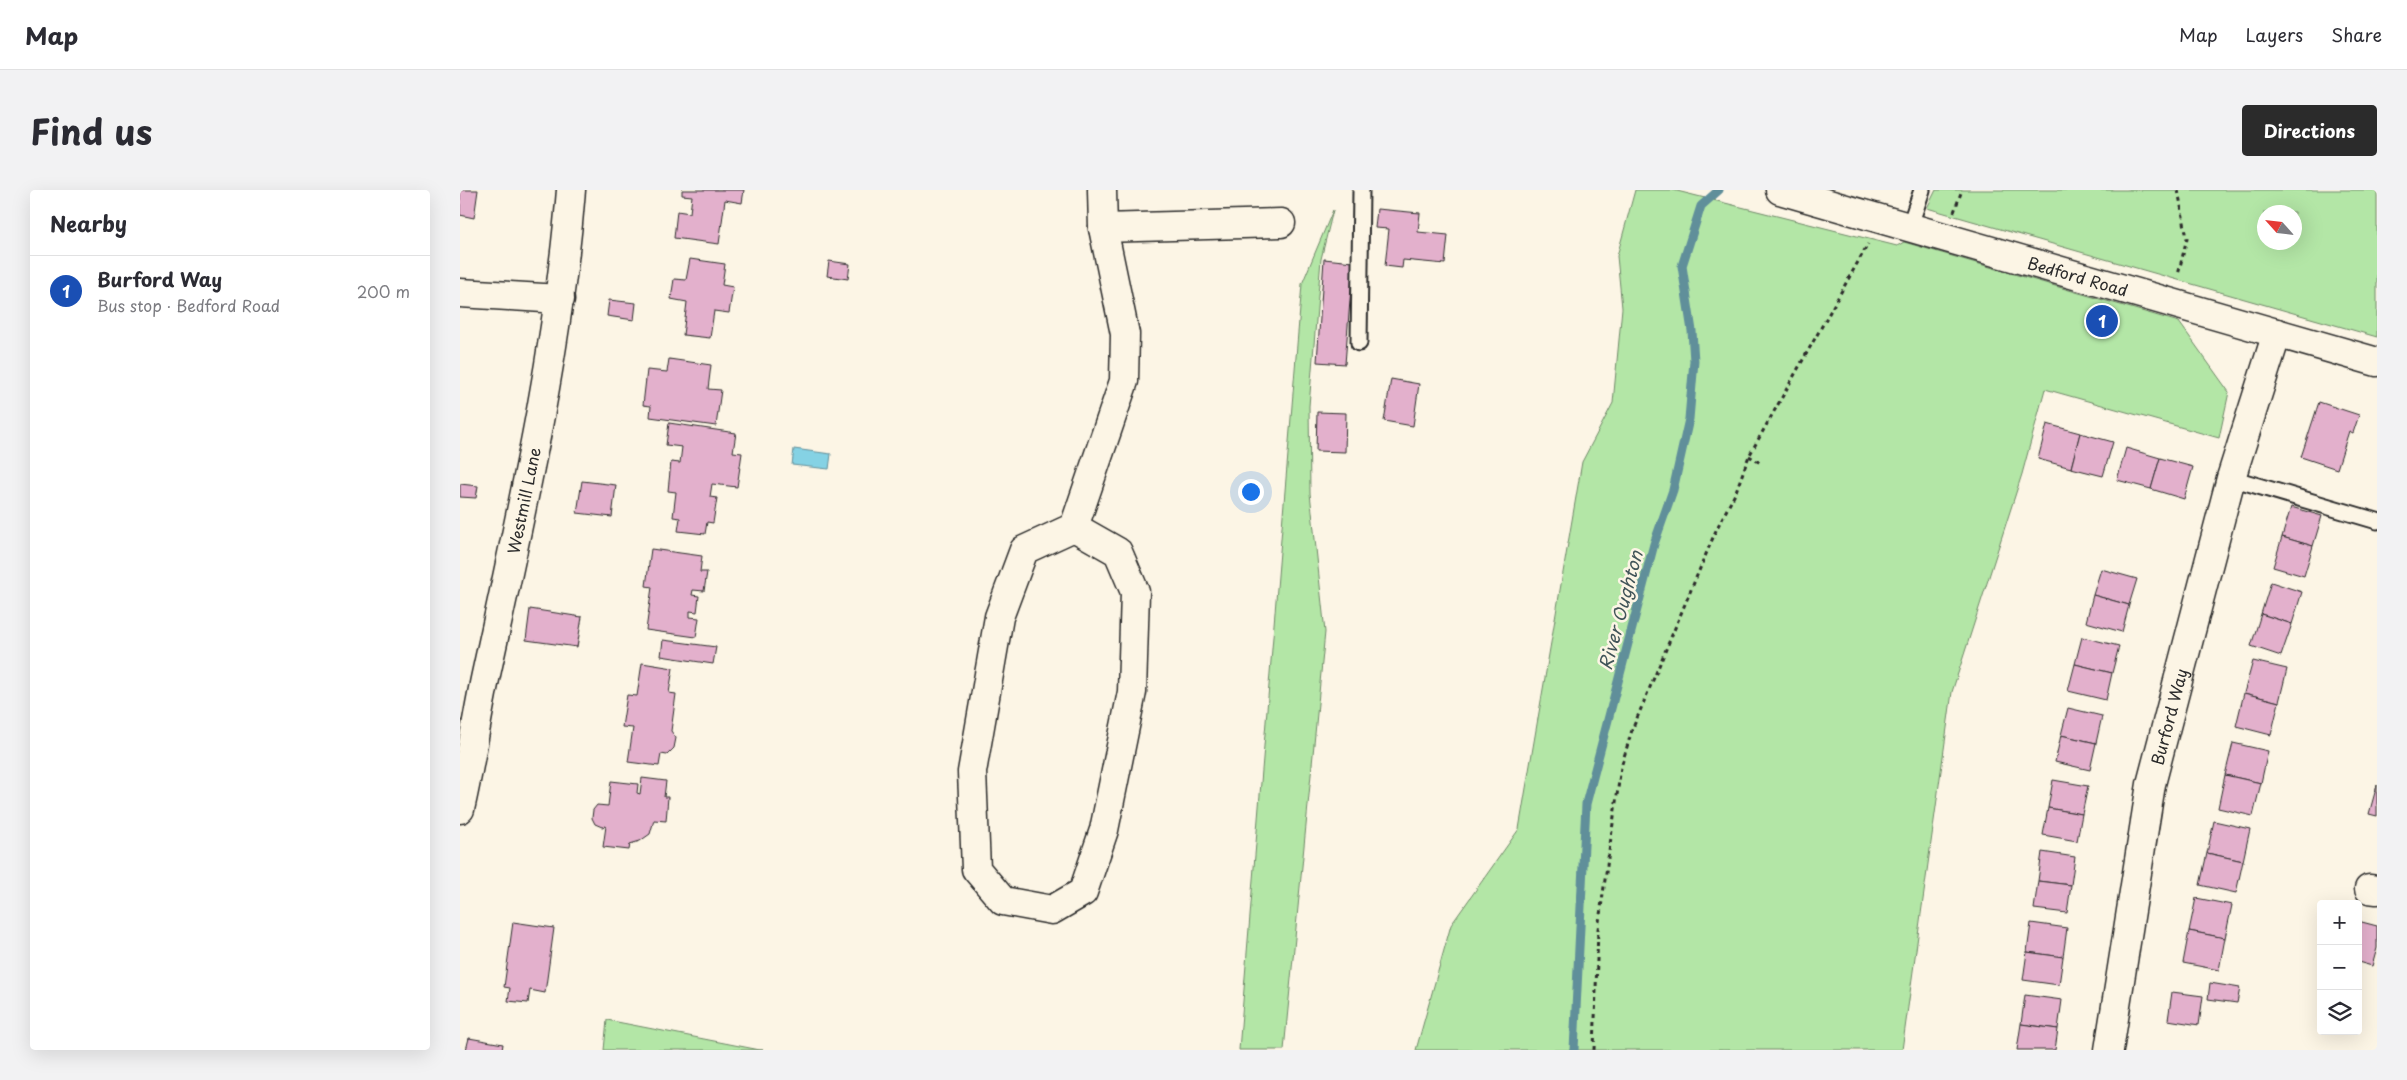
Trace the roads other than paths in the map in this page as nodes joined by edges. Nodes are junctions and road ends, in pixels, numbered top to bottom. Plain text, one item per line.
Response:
1 (571, 190) edge
2 (1102, 190) edge
3 (1361, 190) edge
4 (1780, 190) edge
5 (1922, 190) edge
6 (1282, 223) dead end
7 (1103, 228) junction
8 (1909, 228) junction
9 (460, 293) edge
10 (560, 299) junction
11 (2277, 333) junction
12 (1359, 343) dead end
13 (2377, 362) edge
14 (2231, 478) junction
15 (2377, 522) edge
16 (1074, 528) junction
17 (460, 809) edge
18 (2109, 1050) edge

1 - 10 street, Westmill Lane
2 - 7 street
3 - 12 lane
4 - 8 street, Bedford Road
5 - 8 lane
6 - 7 street
7 - 16 street
8 - 11 street, Bedford Road
9 - 10 street
10 - 17 street, Westmill Lane
11 - 13 street, Bedford Road
11 - 14 street, Burford Way
14 - 15 lane
14 - 18 street, Burford Way
16 - 16 street

